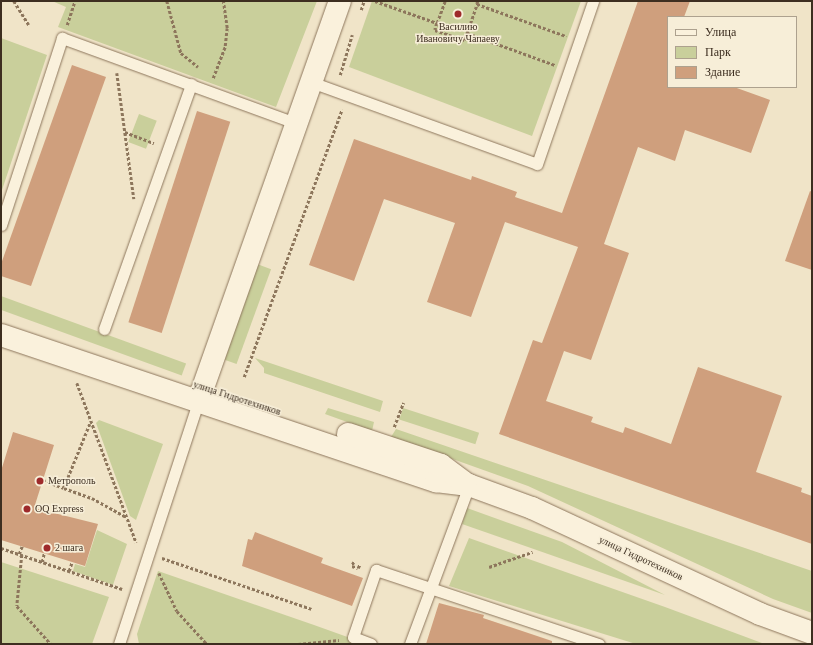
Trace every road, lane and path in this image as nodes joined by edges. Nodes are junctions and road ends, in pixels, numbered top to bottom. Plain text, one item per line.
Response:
1 (14, 1) edge
2 (75, 1) edge
3 (167, 1) edge
4 (222, 1) edge
5 (340, 1) edge
6 (364, 1) edge
7 (374, 1) edge
8 (445, 1) edge
9 (594, 1) edge
10 (478, 3) edge
11 (358, 16) dead end
12 (437, 23) junction
13 (29, 25) dead end
14 (353, 30) dead end
15 (467, 33) junction
16 (62, 38) junction
17 (581, 41) junction
18 (114, 56) junction
19 (198, 67) dead end
20 (571, 70) junction
21 (311, 82) junction
22 (191, 84) junction
23 (208, 90) junction
24 (347, 96) junction
25 (296, 123) junction
26 (125, 132) junction
27 (168, 148) junction
28 (134, 201) dead end
29 (1, 225) edge
30 (1, 321) edge
31 (104, 329) dead end
32 (1, 335) edge
33 (244, 376) dead end
34 (77, 383) dead end
35 (201, 393) junction
36 (403, 403) dead end
37 (90, 424) junction
38 (394, 427) dead end
39 (43, 480) dead end
40 (469, 486) junction
41 (64, 488) junction
42 (126, 517) junction
43 (22, 546) dead end
44 (1, 548) edge
45 (532, 552) dead end
46 (44, 553) dead end
47 (20, 554) junction
48 (150, 554) junction
49 (42, 562) junction
50 (72, 562) dead end
51 (354, 562) dead end
52 (360, 564) dead end
53 (489, 567) dead end
54 (145, 568) junction
55 (69, 571) junction
56 (430, 587) junction
57 (136, 594) junction
58 (312, 609) dead end
59 (812, 633) edge
60 (353, 637) junction
61 (51, 644) edge
62 (118, 644) edge
63 (208, 644) edge
64 (298, 644) edge
65 (371, 644) edge
66 (410, 644) edge
67 (599, 644) edge

1 - 13 path
2 - 16 path
3 - 19 path
4 - 23 path
5 - 21 street
6 - 11 path
7 - 12 path
8 - 12 path
9 - 17 lane
10 - 15 path
10 - 17 path
12 - 15 path
14 - 24 path
15 - 20 path
16 - 18 lane
16 - 29 lane
17 - 20 lane
18 - 22 lane
18 - 26 path
20 - 24 lane
21 - 24 lane
21 - 25 street
22 - 23 lane
22 - 27 lane
23 - 25 lane
24 - 33 path
25 - 35 street
26 - 27 path
26 - 28 path
27 - 31 lane
30 - 35 street, улица Гидротехников
32 - 35 street, улица Гидротехников
34 - 37 path
35 - 40 street, улица Гидротехников
35 - 48 lane
36 - 38 path
37 - 41 path
37 - 42 path
39 - 41 path
40 - 56 lane
40 - 59 street, улица Гидротехников
41 - 42 path
42 - 54 path
43 - 47 path
44 - 47 path
45 - 53 path
46 - 49 path
47 - 49 path
47 - 61 path
48 - 54 lane
48 - 58 path
48 - 63 path
49 - 55 path
50 - 55 path
51 - 52 path
54 - 57 lane
55 - 57 path
56 - 60 lane
56 - 66 lane
56 - 67 lane
57 - 62 lane
60 - 64 path
60 - 65 lane

